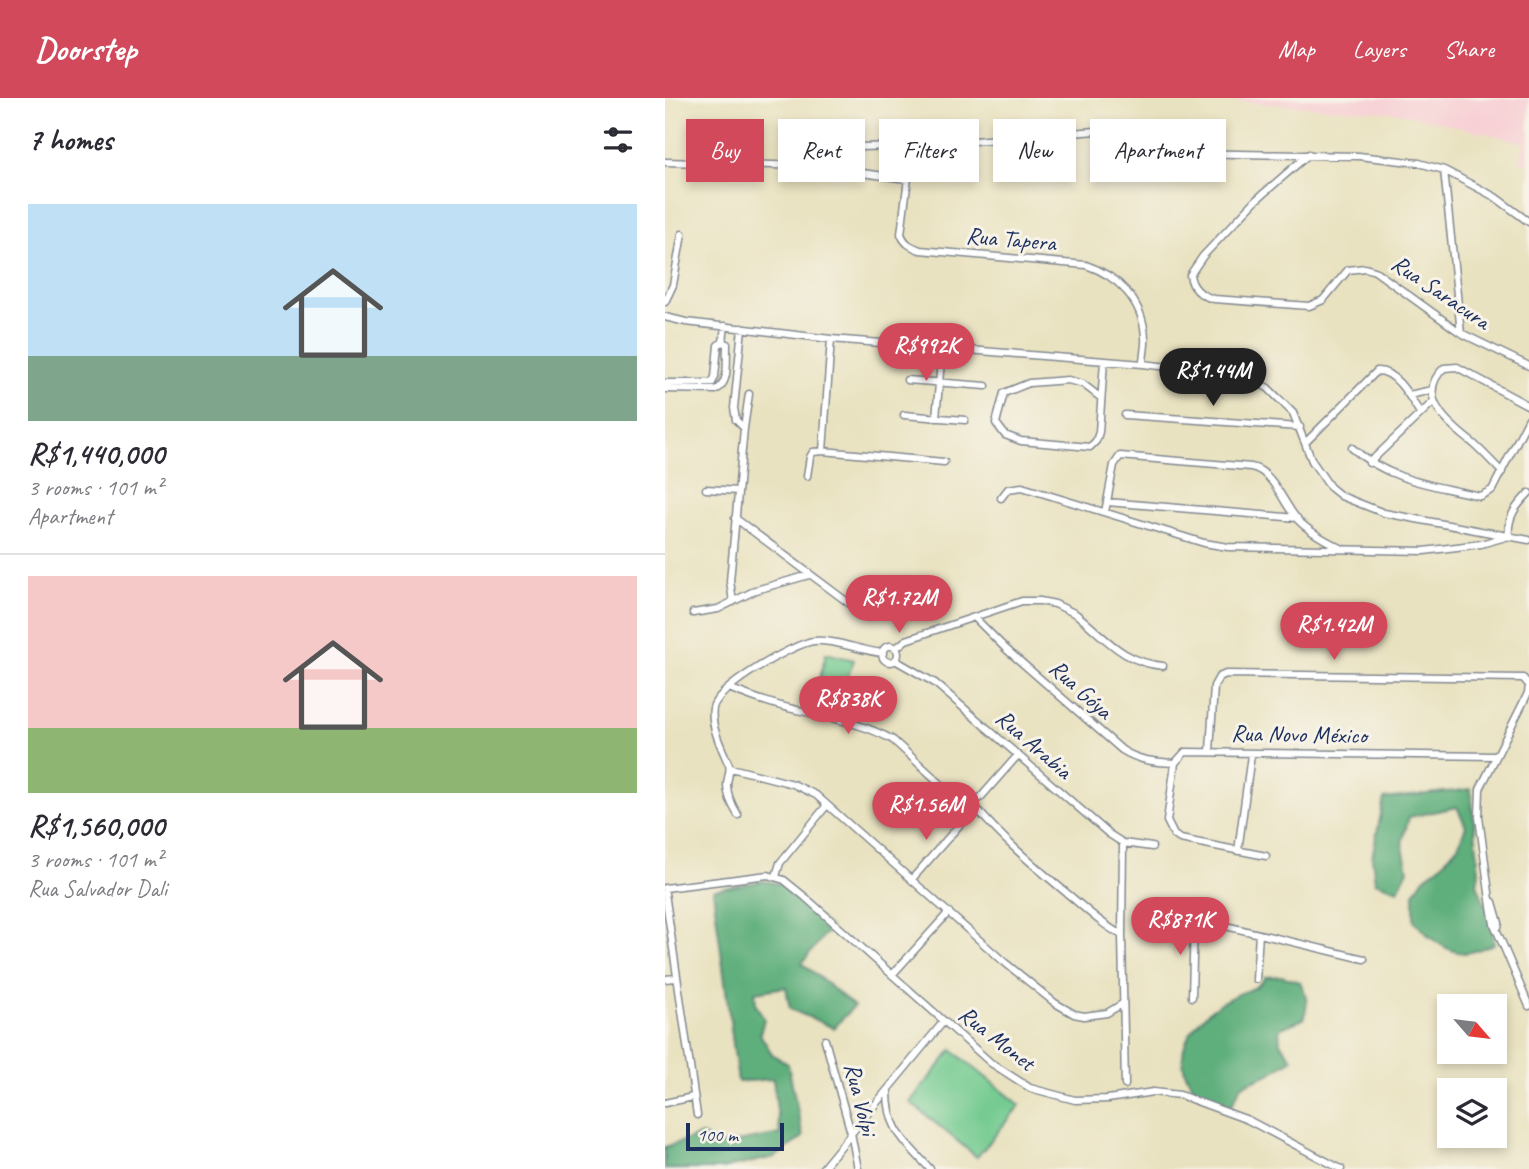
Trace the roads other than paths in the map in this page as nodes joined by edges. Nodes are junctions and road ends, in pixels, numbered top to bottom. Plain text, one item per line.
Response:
1 (1090, 131) edge
2 (979, 141) edge
3 (1226, 154) edge
4 (1309, 155) junction
5 (665, 162) edge
6 (778, 165) edge
7 (1444, 170) junction
8 (907, 182) edge
9 (1529, 222) edge
10 (682, 234) dead end
11 (665, 302) edge
12 (665, 317) edge
13 (725, 327) junction
14 (742, 328) junction
15 (1461, 333) junction
16 (831, 339) junction
17 (723, 342) junction
18 (942, 349) junction
19 (717, 352) junction
20 (727, 352) junction
21 (1104, 361) junction
22 (1143, 364) junction
23 (1529, 366) edge
24 (907, 380) dead end
25 (940, 382) junction
26 (665, 383) edge
27 (986, 386) dead end
28 (665, 389) edge
29 (1432, 390) junction
30 (749, 394) dead end
31 (1409, 395) junction
32 (1101, 398) junction
33 (1434, 401) junction
34 (1529, 406) edge
35 (1420, 413) junction
36 (904, 415) dead end
37 (1125, 415) dead end
38 (936, 418) junction
39 (1529, 418) edge
40 (965, 420) dead end
41 (1300, 427) junction
42 (744, 428) junction
43 (1305, 443) junction
44 (1352, 449) dead end
45 (823, 451) junction
46 (944, 462) dead end
47 (1369, 463) junction
48 (1501, 472) junction
49 (807, 476) dead end
50 (706, 489) dead end
51 (738, 491) junction
52 (1529, 493) edge
53 (1001, 498) dead end
54 (1107, 502) junction
55 (1105, 512) junction
56 (735, 518) junction
57 (1297, 518) junction
58 (1509, 536) junction
59 (1529, 540) edge
60 (1344, 550) junction
61 (809, 575) junction
62 (733, 602) junction
63 (850, 604) dead end
64 (693, 613) dead end
65 (975, 618) junction
66 (896, 648) junction
67 (883, 653) junction
68 (895, 660) junction
69 (1163, 666) dead end
70 (1529, 685) edge
71 (729, 688) junction
72 (1210, 751) junction
73 (1018, 755) junction
74 (1251, 755) junction
75 (1495, 755) junction
76 (1175, 763) junction
77 (731, 768) junction
78 (827, 805) junction
79 (971, 808) junction
80 (738, 816) dead end
81 (1123, 843) junction
82 (1152, 847) dead end
83 (1238, 851) junction
84 (1266, 856) dead end
85 (776, 876) junction
86 (912, 879) junction
87 (665, 890) edge
88 (666, 908) edge
89 (949, 912) junction
90 (1167, 912) dead end
91 (1194, 918) junction
92 (1122, 921) junction
93 (1107, 925) junction
94 (1259, 934) junction
95 (1122, 935) junction
96 (1364, 959) dead end
97 (892, 975) junction
98 (676, 978) junction
99 (665, 979) edge
100 (1256, 979) dead end
101 (1192, 997) dead end
102 (1122, 1004) junction
103 (1529, 1006) edge
104 (1107, 1013) junction
105 (1123, 1020) junction
106 (944, 1021) junction
107 (825, 1040) dead end
108 (1125, 1084) dead end
109 (888, 1092) junction
110 (693, 1097) junction
111 (665, 1103) edge
112 (697, 1115) dead end
113 (851, 1133) junction
114 (822, 1169) edge
115 (858, 1169) edge
116 (930, 1169) edge
117 (1341, 1169) edge

1 - 2 street
3 - 4 street
4 - 7 street
4 - 15 street, Rua Saracura
5 - 6 street
7 - 9 street
7 - 15 street
8 - 22 street, Rua Tapera
10 - 11 street
12 - 13 street
13 - 14 street
13 - 17 street
14 - 16 street
14 - 42 street
15 - 23 street, Rua Saracura
16 - 18 street
16 - 45 street
17 - 19 street
17 - 20 street
18 - 21 street
18 - 25 street
19 - 20 street
19 - 26 street
20 - 28 street
21 - 22 street
21 - 32 street
22 - 41 street
24 - 25 street
25 - 27 street
25 - 38 street
29 - 31 street
29 - 33 street
29 - 34 street
30 - 42 street
31 - 35 street
31 - 43 street
32 - 32 street
33 - 35 street
33 - 48 street
35 - 47 street
36 - 38 street
37 - 41 street
38 - 40 street
39 - 48 street
41 - 43 street
42 - 51 street
43 - 58 street
44 - 47 street
45 - 46 street
45 - 49 street
47 - 48 street
50 - 51 street
51 - 56 street
52 - 58 street
53 - 55 street
54 - 55 street
54 - 57 street
54 - 57 street
55 - 60 street
56 - 61 street
56 - 62 street
57 - 60 street
58 - 59 street
58 - 60 street
61 - 62 street
61 - 63 street
62 - 64 street
65 - 66 street
65 - 69 street
65 - 76 street, Rua Góya
66 - 67 street
66 - 68 street
67 - 68 street, Rua Arabia
67 - 71 street, Rua Arabia
68 - 73 street, Rua Arabia
70 - 72 street
70 - 75 street
71 - 77 street
71 - 79 street
72 - 74 street, Rua Novo México
72 - 76 street, Rua Novo México
73 - 79 street
73 - 81 street, Rua Arabia
74 - 75 street, Rua Novo México
74 - 83 street
75 - 103 street
76 - 83 street
77 - 78 street
77 - 80 street
78 - 85 street
78 - 86 street
79 - 86 street
79 - 93 street
81 - 82 street, Rua Arabia
81 - 92 street
83 - 84 street
85 - 87 street
85 - 97 street, Rua Monet
86 - 89 street
87 - 88 street
88 - 98 street
89 - 97 street
89 - 104 street
90 - 91 street
91 - 94 street
91 - 101 street
92 - 93 street
92 - 95 street
93 - 95 street
94 - 96 street
94 - 100 street
95 - 102 street
97 - 106 street, Rua Monet
98 - 99 street
98 - 110 street
102 - 104 street
102 - 105 street
104 - 105 street
105 - 108 street
106 - 109 street
106 - 117 street, Rua Monet
107 - 113 street, Rua Volpi
109 - 113 street
109 - 116 street
110 - 111 street
110 - 112 street
113 - 114 street
113 - 115 street, Rua Volpi

